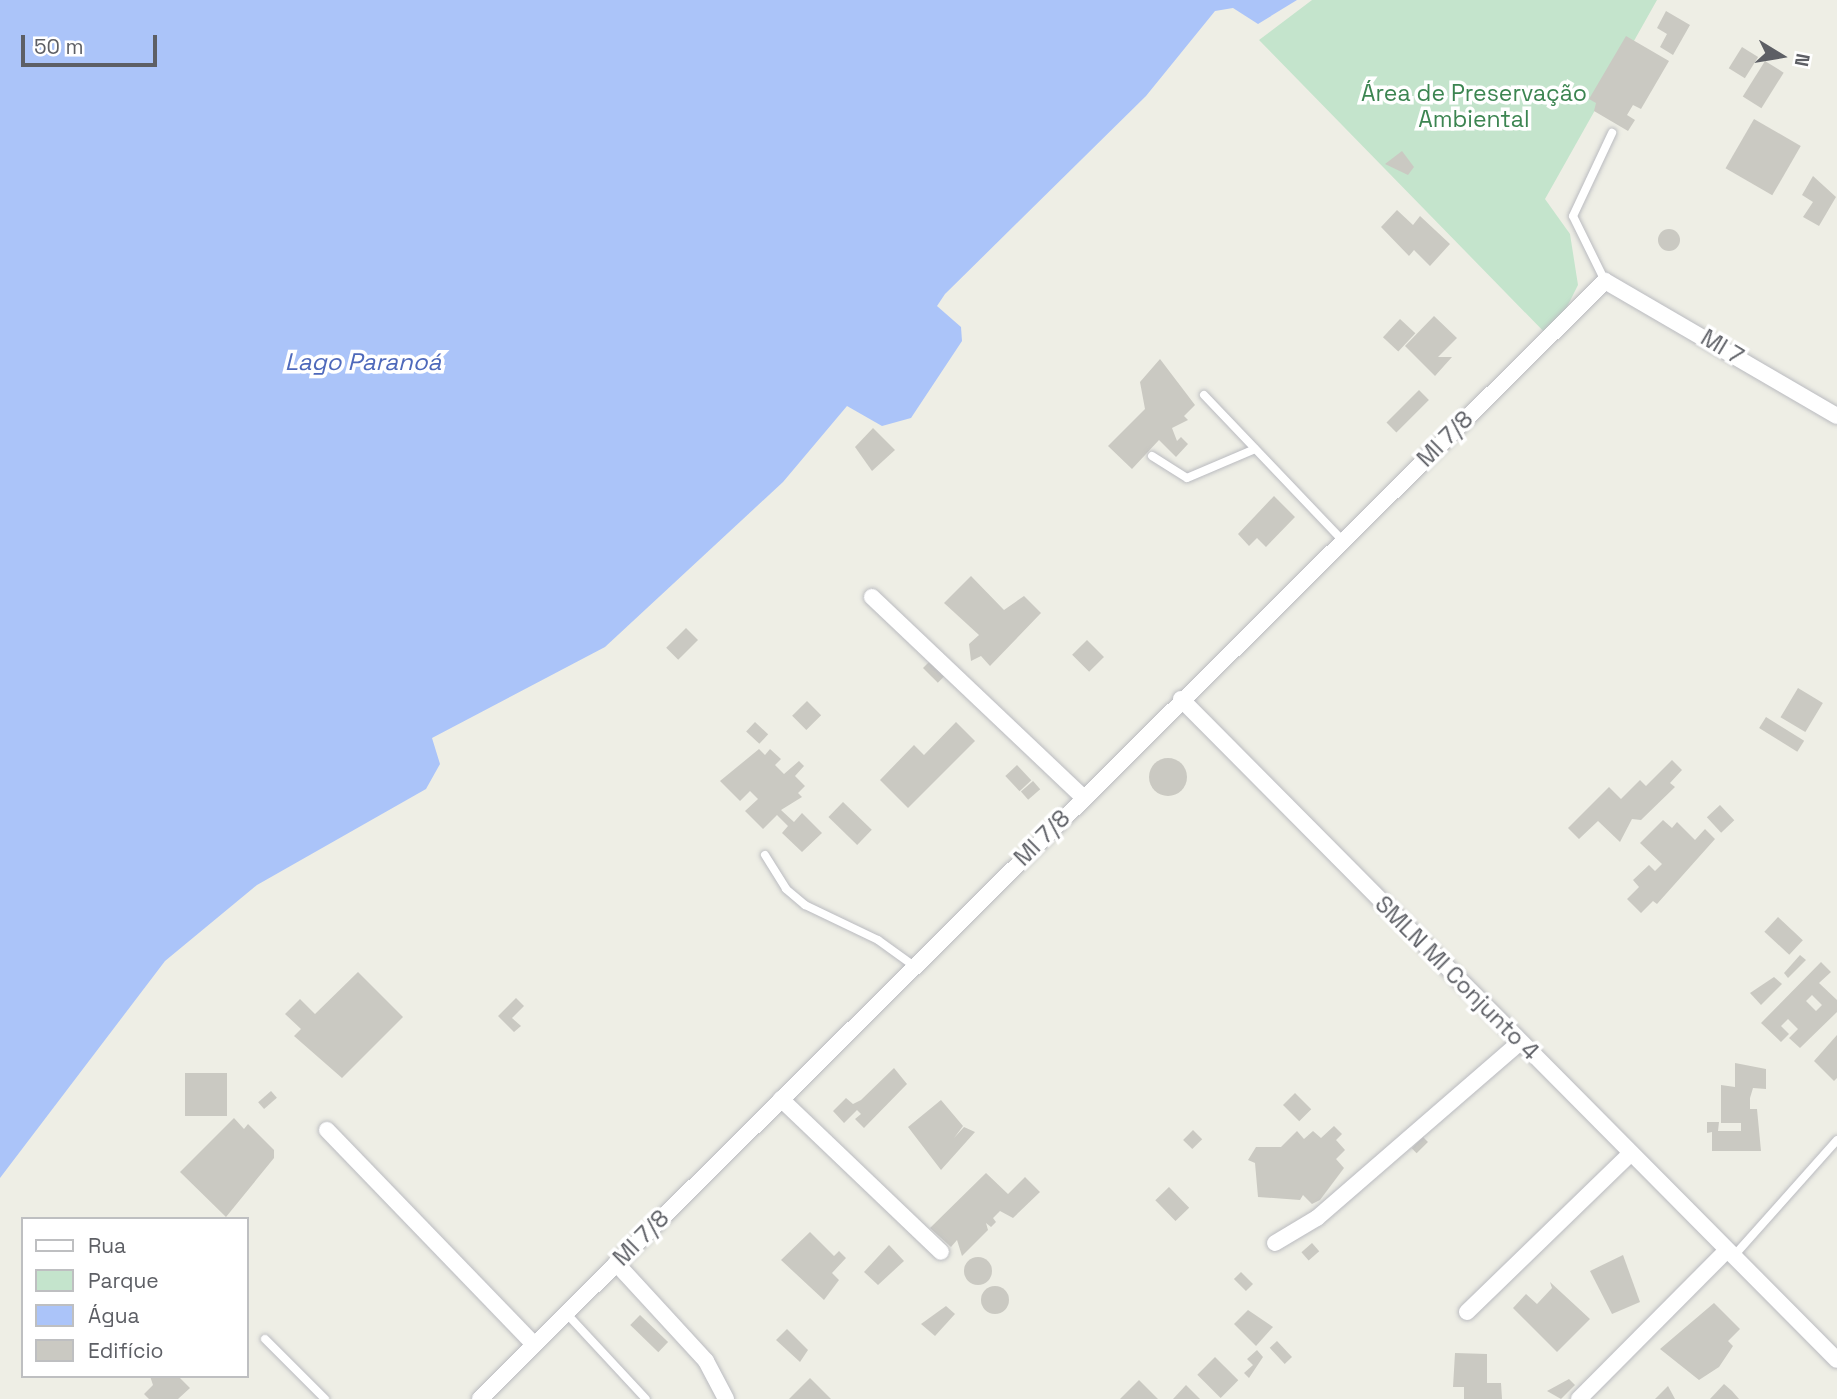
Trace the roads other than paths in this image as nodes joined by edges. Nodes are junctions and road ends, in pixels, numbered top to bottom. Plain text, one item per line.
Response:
1 (1612, 133) dead end
2 (1606, 280) junction
3 (1204, 395) dead end
4 (1837, 416) edge
5 (1255, 449) junction
6 (1152, 456) dead end
7 (1342, 541) junction
8 (872, 597) dead end
9 (1181, 699) junction
10 (1083, 797) junction
11 (765, 855) dead end
12 (914, 966) junction
13 (1520, 1042) junction
14 (781, 1099) junction
15 (327, 1130) dead end
16 (1837, 1140) edge
17 (1630, 1154) junction
18 (1275, 1242) dead end
19 (941, 1252) dead end
20 (1729, 1254) junction
21 (616, 1263) junction
22 (1467, 1312) dead end
23 (566, 1313) junction
24 (265, 1339) dead end
25 (534, 1344) junction
26 (1837, 1360) edge
27 (325, 1399) edge
28 (480, 1399) edge
29 (646, 1399) edge
30 (726, 1399) edge
31 (1580, 1399) edge

1 - 2 lane
2 - 4 street, MI 7
2 - 7 street, MI 7/8
3 - 5 lane
5 - 6 lane
5 - 7 lane
7 - 9 street, MI 7/8
8 - 10 street
9 - 10 street, MI 7/8
9 - 13 street, SMLN MI Conjunto 4
10 - 12 street, MI 7/8
11 - 12 lane
12 - 14 street, MI 7/8
13 - 17 street, SMLN MI Conjunto 4
13 - 18 street
14 - 19 street
14 - 21 street, MI 7/8
15 - 25 street
16 - 20 lane
17 - 20 street, SMLN MI Conjunto 4
17 - 22 street
20 - 26 street, SMLN MI Conjunto 4
20 - 31 street
21 - 23 street, MI 7/8
21 - 30 street
23 - 25 street, MI 7/8
23 - 29 lane
24 - 27 lane
25 - 28 street, MI 7/8

